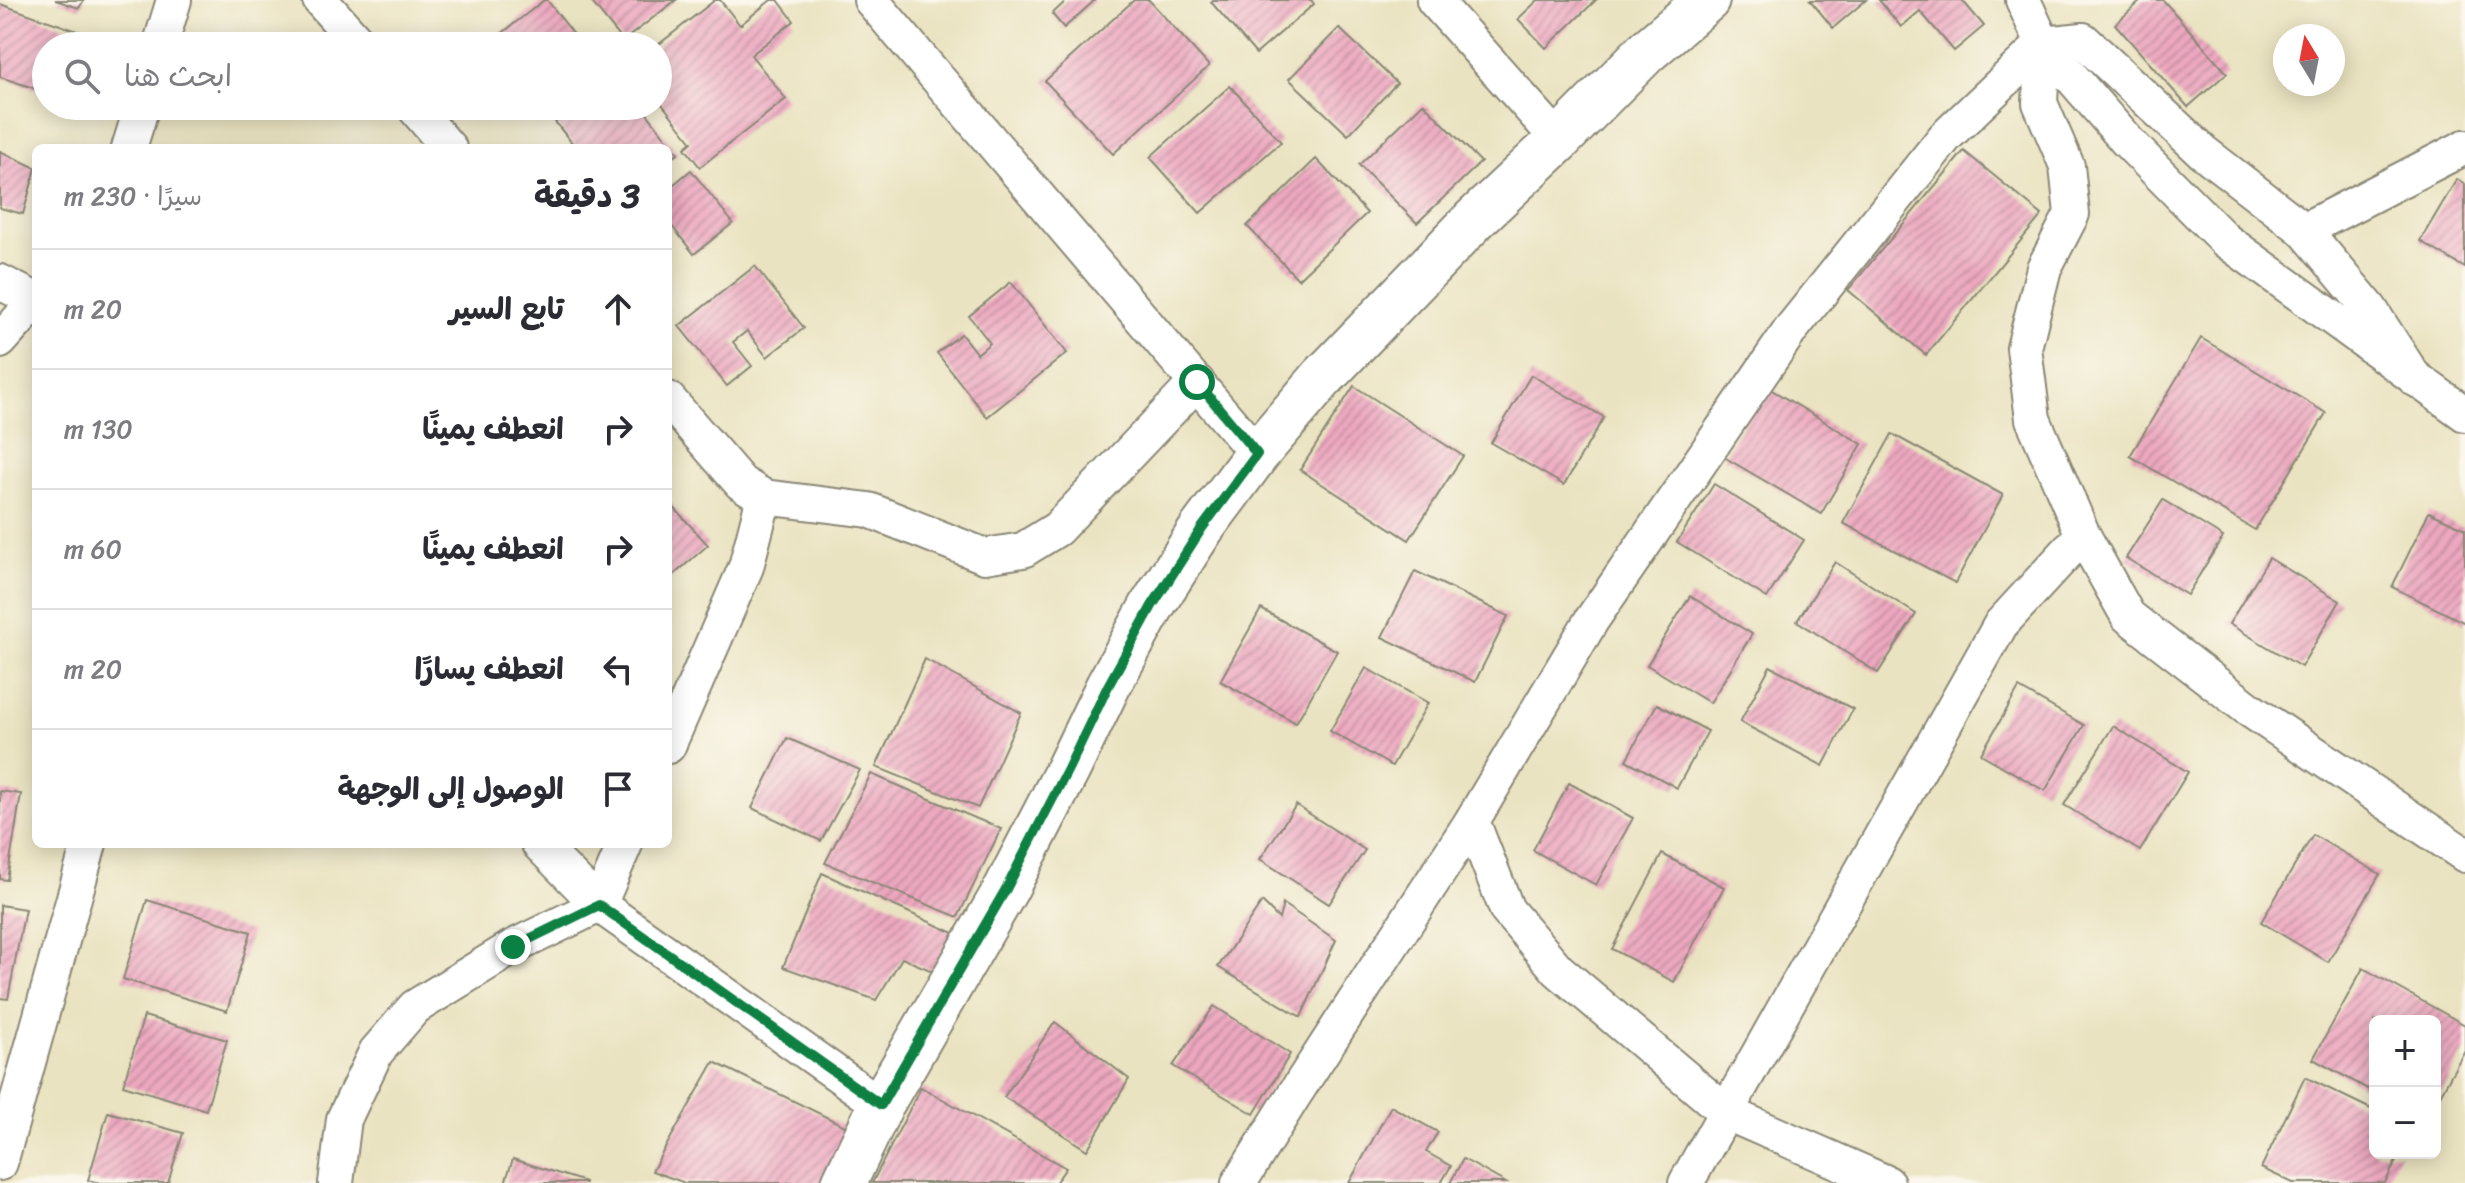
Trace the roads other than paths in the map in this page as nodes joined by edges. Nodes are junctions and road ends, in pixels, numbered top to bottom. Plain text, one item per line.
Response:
1 (174, 0) edge
2 (320, 0) edge
3 (871, 0) edge
4 (1434, 0) edge
5 (1707, 0) edge
6 (2025, 0) edge
7 (164, 32) edge
8 (349, 32) edge
9 (2043, 44) junction
10 (138, 120) edge
11 (425, 120) edge
12 (1559, 140) junction
13 (130, 144) edge
14 (446, 144) edge
15 (2465, 147) edge
16 (2304, 230) junction
17 (0, 282) edge
18 (32, 298) edge
19 (32, 305) edge
20 (0, 341) edge
21 (2415, 379) junction
22 (1197, 382) junction
23 (672, 404) edge
24 (2465, 414) edge
25 (1257, 454) junction
26 (764, 497) junction
27 (2083, 535) junction
28 (672, 737) edge
29 (1472, 821) junction
30 (88, 848) edge
31 (543, 848) edge
32 (623, 848) edge
33 (2465, 855) edge
34 (599, 905) junction
35 (881, 1105) junction
36 (1727, 1113) junction
37 (0, 1163) edge
38 (336, 1183) edge
39 (844, 1183) edge
40 (1239, 1183) edge
41 (1686, 1183) edge
42 (1887, 1183) edge

1 - 7 street
2 - 8 street
3 - 22 street
4 - 12 street
5 - 12 street
6 - 9 street
9 - 16 street
9 - 21 street
9 - 27 street
9 - 29 street
10 - 13 street
11 - 14 street
12 - 25 street
15 - 16 street
16 - 21 street
17 - 18 street
19 - 20 street
21 - 24 street
22 - 25 street
22 - 26 street
23 - 26 street
25 - 35 street
26 - 28 street
27 - 33 street
27 - 36 street
29 - 36 street
29 - 40 street
30 - 37 street
31 - 34 street
32 - 34 street
34 - 35 street
34 - 38 street
35 - 39 street
36 - 41 street
36 - 42 street

